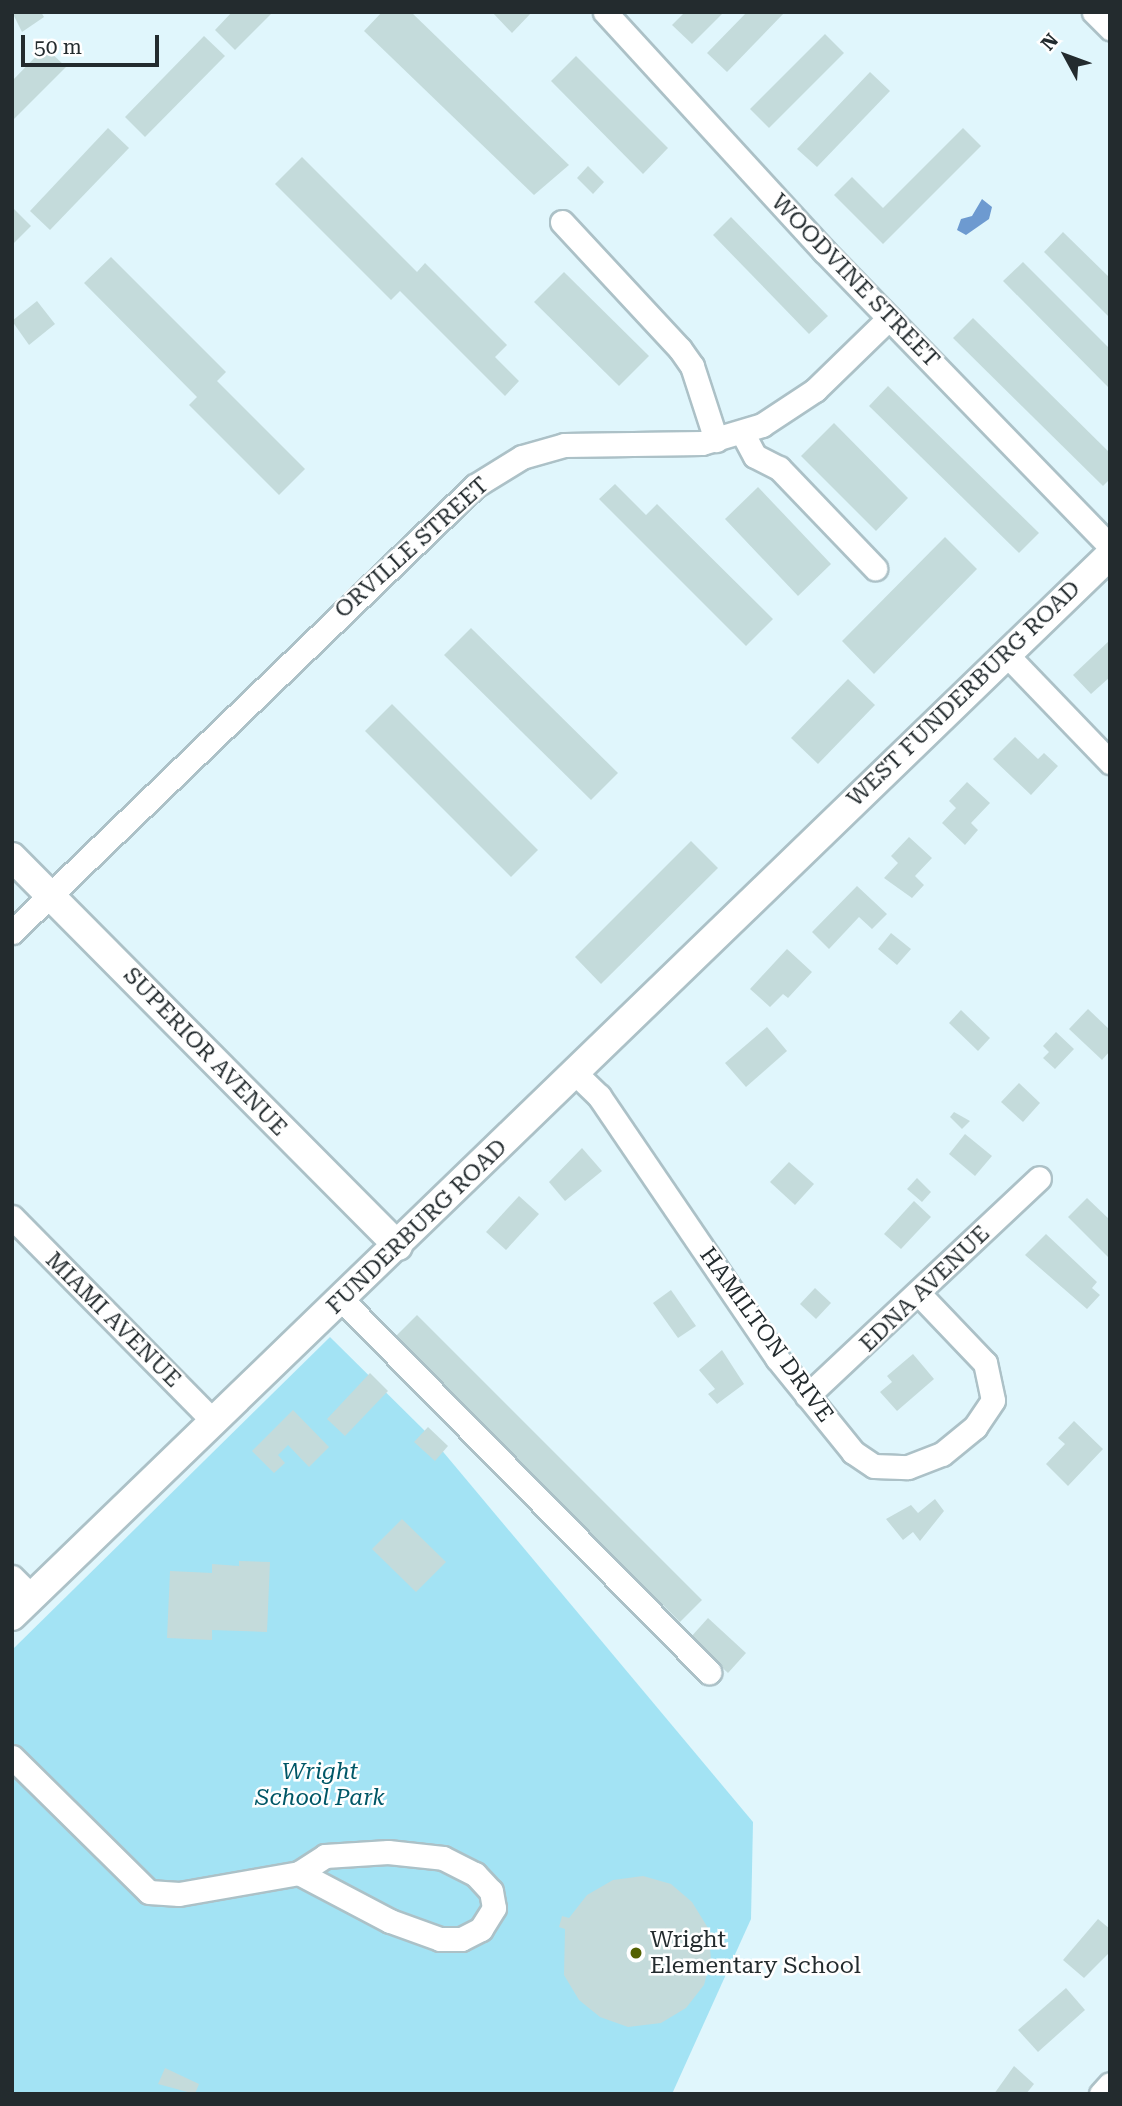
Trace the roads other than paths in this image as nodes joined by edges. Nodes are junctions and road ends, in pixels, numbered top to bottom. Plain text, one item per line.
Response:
1 (605, 12) edge
2 (1094, 12) edge
3 (1110, 28) edge
4 (562, 222) dead end
5 (889, 318) junction
6 (742, 432) junction
7 (716, 440) junction
8 (1110, 546) edge
9 (1110, 555) edge
10 (875, 568) dead end
11 (1006, 654) junction
12 (1110, 762) edge
13 (818, 833) joint
14 (12, 857) edge
15 (50, 895) junction
16 (12, 932) edge
17 (573, 1071) junction
18 (1039, 1178) dead end
19 (12, 1217) edge
20 (398, 1246) junction
21 (919, 1294) junction
22 (342, 1300) junction
23 (807, 1396) junction
24 (214, 1422) junction
25 (12, 1577) edge
26 (32, 1597) junction
27 (12, 1616) edge
28 (709, 1672) dead end
29 (12, 1757) edge
30 (299, 1873) junction
31 (1110, 2084) edge
32 (1101, 2094) edge

1 - 5 street, WOODVINE STREET
2 - 3 street
4 - 7 street
5 - 6 street, ORVILLE STREET
5 - 8 street, WOODVINE STREET
6 - 7 street, ORVILLE STREET
6 - 10 street
7 - 15 street, ORVILLE STREET
9 - 11 street, WEST FUNDERBURG ROAD
11 - 12 street
11 - 13 street, WEST FUNDERBURG ROAD
13 - 17 street, FUNDERBURG ROAD
14 - 15 street, SUPERIOR AVENUE
15 - 16 street, ORVILLE STREET
15 - 20 street, SUPERIOR AVENUE
17 - 20 street, FUNDERBURG ROAD
17 - 23 street, HAMILTON DRIVE
18 - 21 street, EDNA AVENUE
19 - 24 street, MIAMI AVENUE
20 - 22 street, FUNDERBURG ROAD
21 - 23 street, EDNA AVENUE
21 - 23 street, HAMILTON DRIVE
22 - 24 street, FUNDERBURG ROAD
22 - 28 street
24 - 26 street, FUNDERBURG ROAD
25 - 26 street
26 - 27 street, FUNDERBURG ROAD
29 - 30 street
30 - 30 street
31 - 32 street

